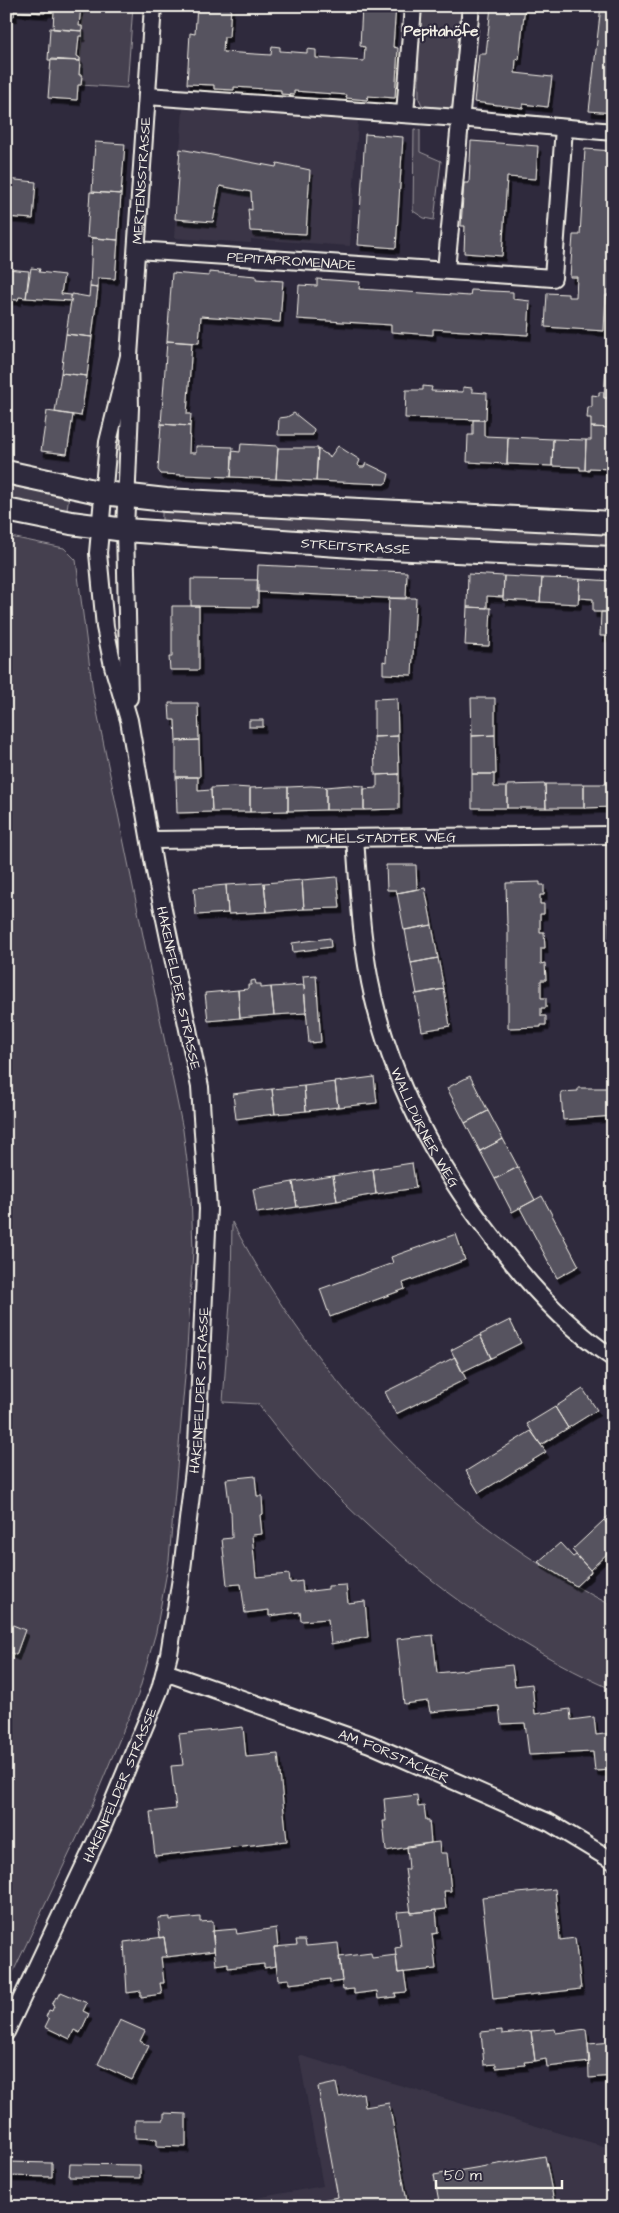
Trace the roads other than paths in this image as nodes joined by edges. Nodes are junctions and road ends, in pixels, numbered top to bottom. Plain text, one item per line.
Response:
1 (153, 6) edge
2 (413, 6) edge
3 (471, 6) edge
4 (147, 96) junction
5 (405, 114) junction
6 (459, 118) junction
7 (564, 128) junction
8 (613, 132) edge
9 (137, 250) junction
10 (446, 270) junction
11 (129, 356) junction
12 (6, 472) edge
13 (103, 493) junction
14 (126, 496) junction
15 (6, 510) edge
16 (613, 522) edge
17 (99, 527) junction
18 (125, 530) junction
19 (613, 558) edge
20 (129, 720) junction
21 (613, 835) edge
22 (355, 838) junction
23 (150, 840) junction
24 (613, 1358) edge
25 (165, 1672) junction
26 (613, 1861) edge
27 (6, 2032) edge

1 - 4 street, MERTENSSTRASSE
2 - 5 street
3 - 6 street
4 - 5 street
4 - 9 street, MERTENSSTRASSE
5 - 6 street
6 - 7 street
6 - 10 street
7 - 8 street
7 - 10 street, PEPITAPROMENADE
9 - 10 street, PEPITAPROMENADE
9 - 11 street, MERTENSSTRASSE
11 - 13 street, MERTENSSTRASSE
11 - 14 street, MERTENSSTRASSE
12 - 13 main road
13 - 14 main road
13 - 17 street, MERTENSSTRASSE
14 - 16 main road
14 - 18 street, MERTENSSTRASSE
15 - 17 main road, STREITSTRASSE
17 - 18 main road, STREITSTRASSE
17 - 20 street, HAKENFELDER STRASSE
18 - 19 main road, STREITSTRASSE
18 - 20 street, HAKENFELDER STRASSE
20 - 23 street, HAKENFELDER STRASSE
21 - 22 street, MICHELSTADTER WEG
22 - 23 street, MICHELSTADTER WEG
22 - 24 street, WALLDÜRNER WEG
23 - 25 street, HAKENFELDER STRASSE
25 - 26 street, AM FORSTACKER
25 - 27 street, HAKENFELDER STRASSE

